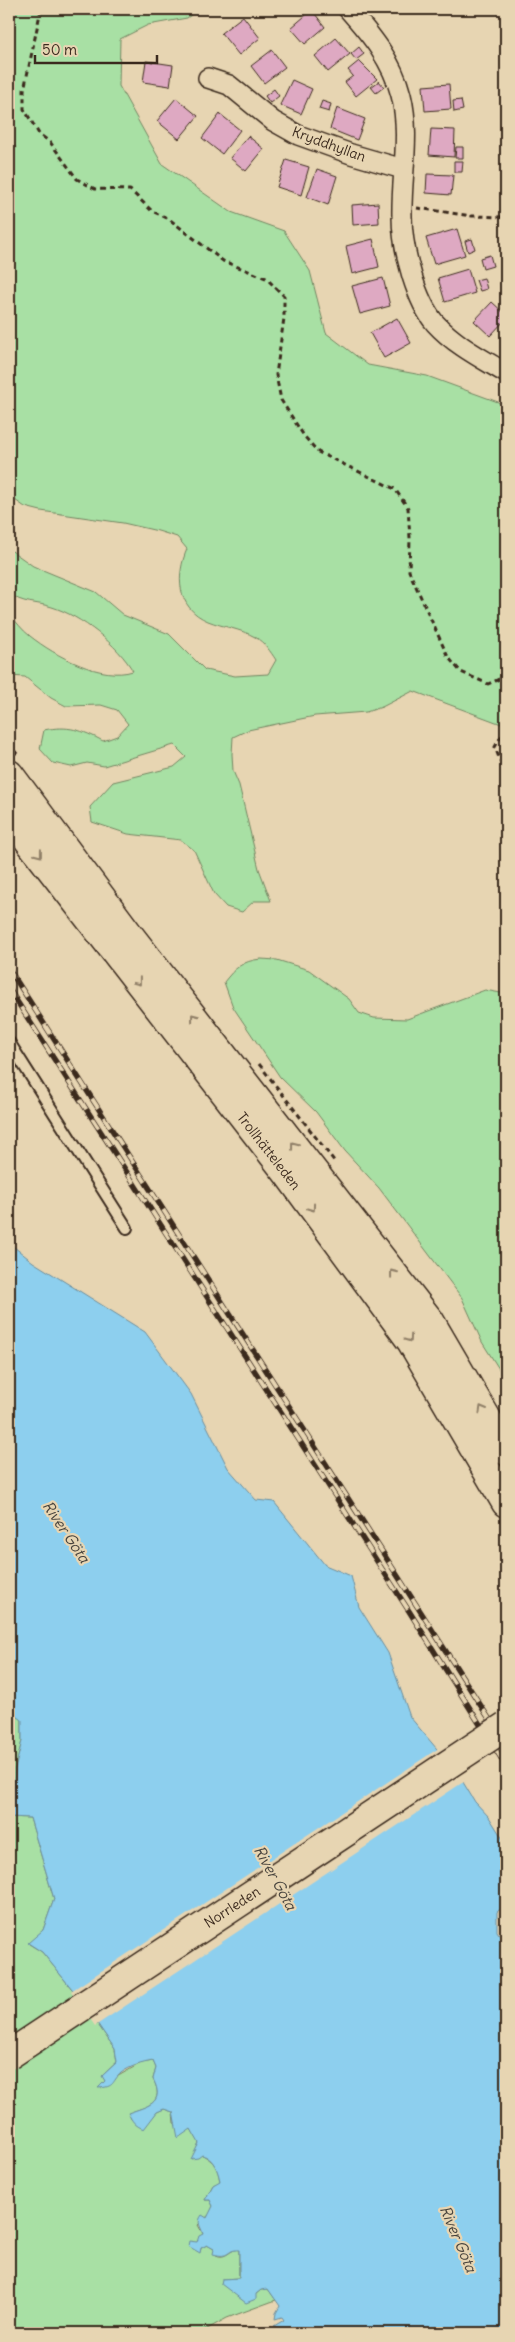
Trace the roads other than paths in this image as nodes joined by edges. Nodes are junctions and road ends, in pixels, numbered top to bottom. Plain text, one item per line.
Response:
1 (348, 9) edge
2 (208, 78) dead end
3 (403, 168) junction
4 (506, 373) edge
5 (9, 774) edge
6 (9, 815) edge
7 (9, 1042) edge
8 (127, 1228) dead end
9 (506, 1452) edge
10 (506, 1503) edge
11 (506, 1726) edge
12 (9, 2055) edge

1 - 3 street
2 - 3 street, Kryddhyllan
3 - 4 street
9 -> 5 highway, Trollhätteleden
6 -> 10 highway, Trollhätteleden
7 - 8 lane
11 - 12 highway, Norrleden, bridge

